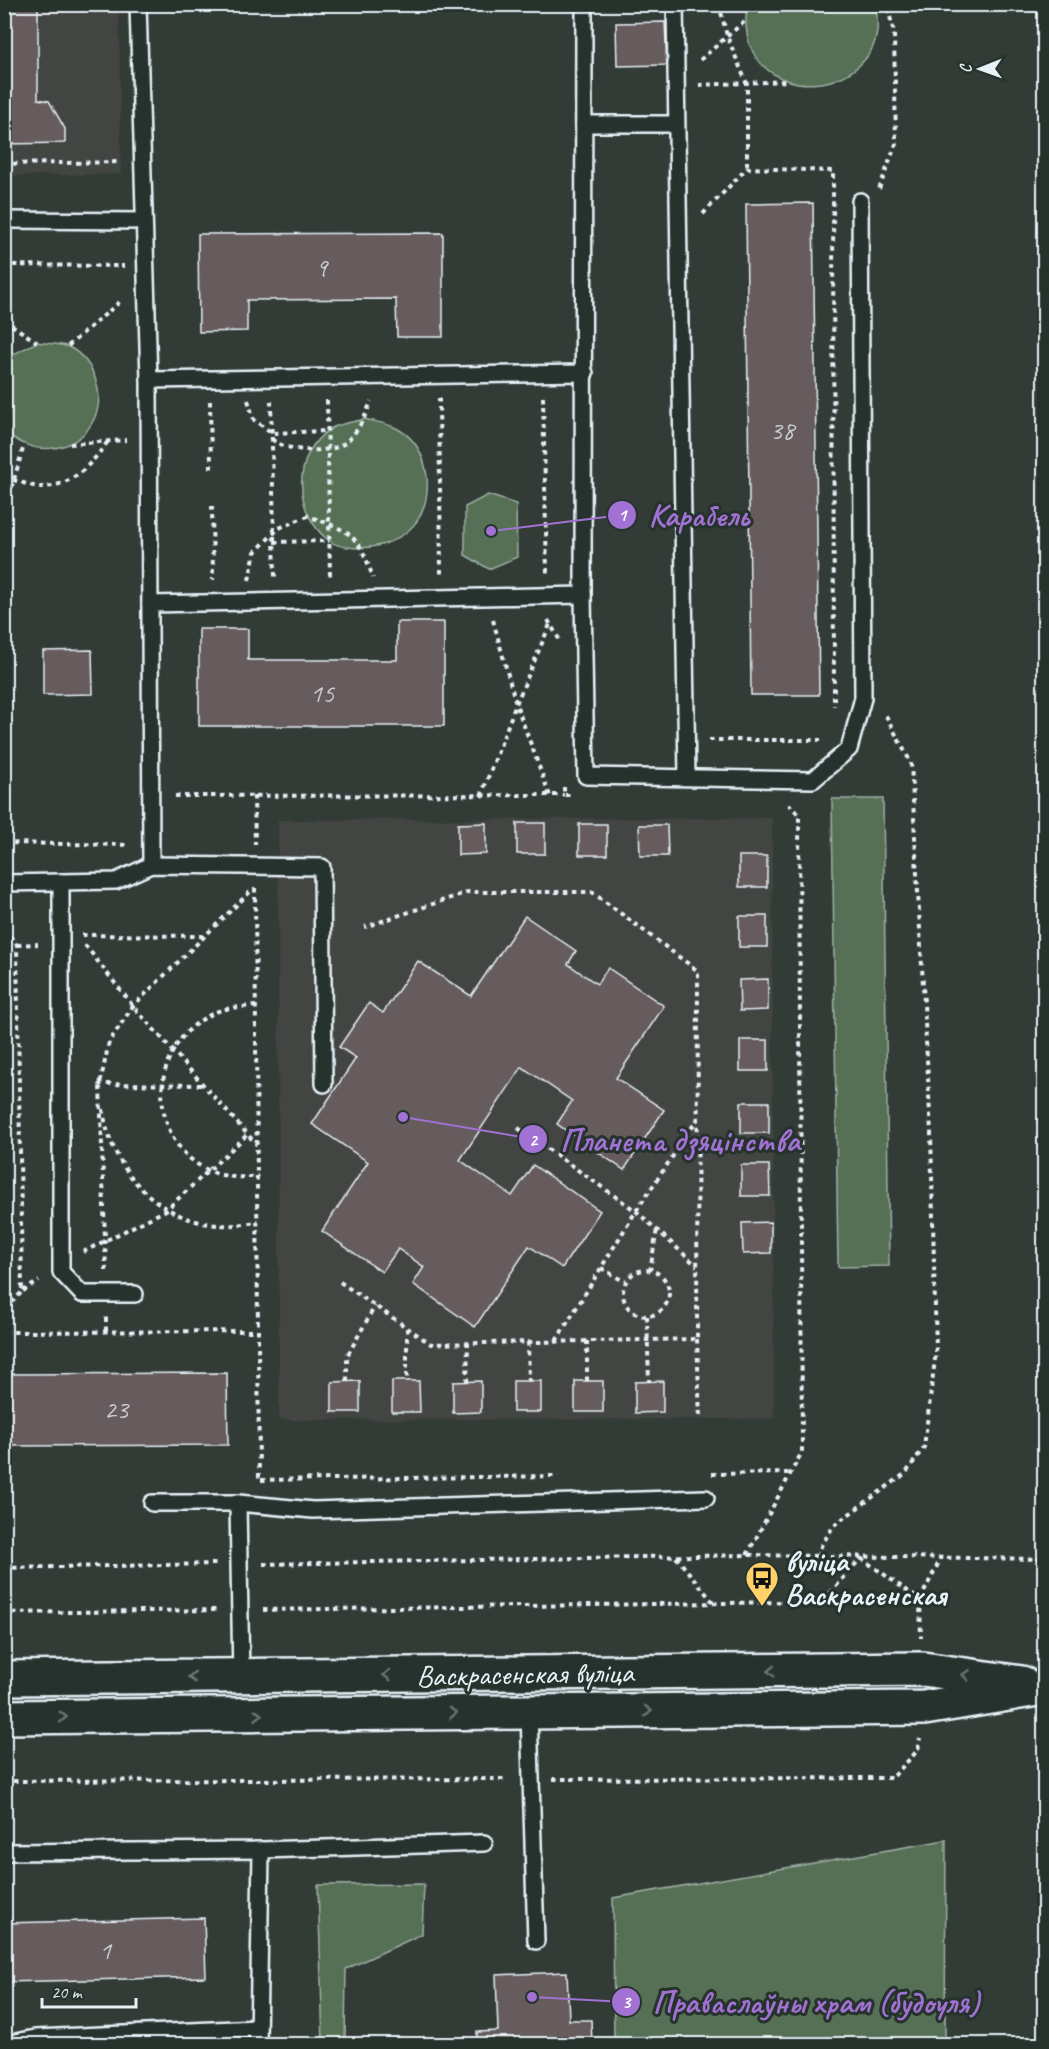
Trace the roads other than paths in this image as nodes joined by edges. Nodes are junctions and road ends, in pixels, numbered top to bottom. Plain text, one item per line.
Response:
1 (138, 4) edge
2 (584, 4) edge
3 (675, 4) edge
4 (584, 124) junction
5 (676, 124) junction
6 (860, 201) road end
7 (4, 220) edge
8 (144, 222) junction
9 (585, 373) junction
10 (149, 380) junction
11 (583, 595) junction
12 (150, 604) junction
13 (687, 777) junction
14 (151, 865) junction
15 (61, 882) junction
16 (4, 883) edge
17 (324, 1084) dead end
18 (135, 1294) dead end
19 (706, 1498) dead end
20 (152, 1503) dead end
21 (238, 1503) junction
22 (241, 1677) junction
23 (4, 1678) edge
24 (1044, 1687) edge
25 (528, 1712) junction
26 (4, 1717) edge
27 (484, 1843) dead end
28 (261, 1850) junction
29 (4, 1852) edge
30 (536, 1941) dead end
31 (257, 2028) junction
32 (6, 2044) edge
33 (258, 2044) edge

1 - 8 lane
2 - 4 lane
3 - 5 lane
4 - 5 lane
4 - 9 lane
5 - 13 lane
6 - 13 lane
7 - 8 lane
8 - 10 lane
9 - 10 lane
9 - 11 lane
10 - 12 lane
11 - 12 lane
11 - 13 lane
12 - 14 lane
14 - 15 lane
14 - 17 lane
15 - 16 lane
15 - 18 lane
19 - 21 lane
20 - 21 lane
21 - 22 lane
22 -> 23 main road, Васкрасенская вуліца
24 -> 22 main road, Васкрасенская вуліца
25 -> 24 main road, Васкрасенская вуліца
26 -> 25 main road, Васкрасенская вуліца
25 - 30 lane
27 - 28 lane
28 - 29 lane
28 - 31 lane
31 - 32 lane
31 - 33 lane

